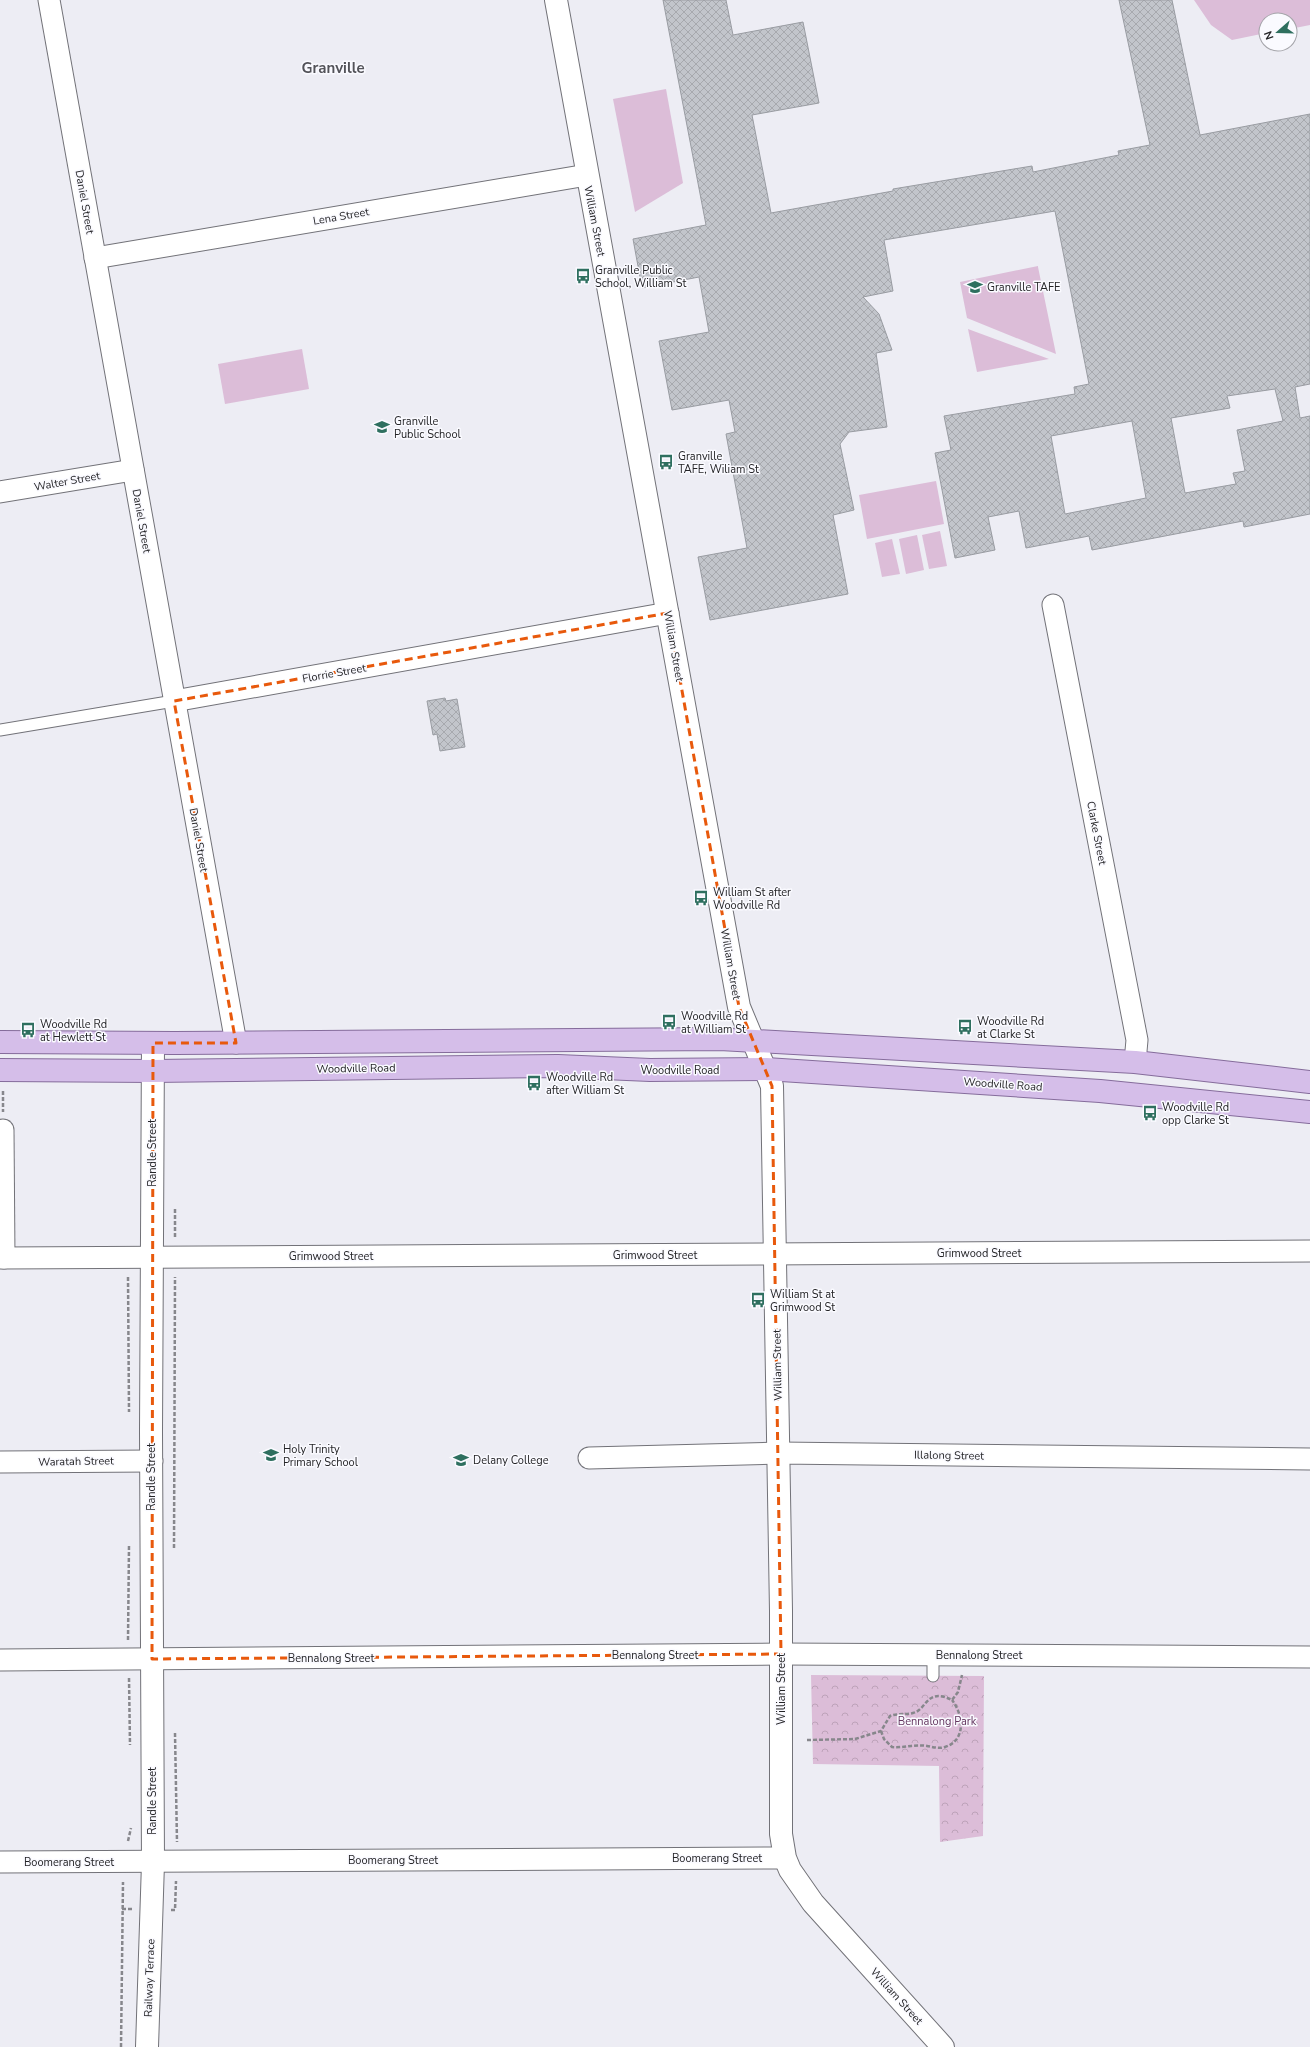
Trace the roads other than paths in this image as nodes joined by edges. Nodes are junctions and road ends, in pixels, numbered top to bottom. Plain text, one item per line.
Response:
1 (49, 0) edge
2 (556, 0) edge
3 (587, 174) junction
4 (95, 258) junction
5 (133, 470) junction
6 (0, 492) edge
7 (1053, 605) dead end
8 (668, 614) junction
9 (174, 702) junction
10 (0, 730) edge
11 (753, 1040) junction
12 (0, 1042) edge
13 (153, 1043) junction
14 (236, 1043) junction
15 (1135, 1062) junction
16 (766, 1069) junction
17 (0, 1070) edge
18 (153, 1071) junction
19 (1310, 1082) edge
20 (1310, 1112) edge
21 (4, 1130) dead end
22 (1310, 1251) edge
23 (776, 1254) junction
24 (152, 1257) junction
25 (2, 1258) edge
26 (779, 1453) junction
27 (589, 1458) dead end
28 (1310, 1459) edge
29 (152, 1461) junction
30 (0, 1462) edge
31 (781, 1654) junction
32 (933, 1655) junction
33 (1310, 1657) edge
34 (152, 1659) junction
35 (0, 1660) edge
36 (933, 1676) dead end
37 (785, 1858) junction
38 (0, 1862) edge
39 (152, 1862) junction
40 (150, 1910) joint
41 (147, 2047) edge
42 (943, 2047) edge

1 - 4 street, Daniel Street
2 - 3 street, William Street
3 - 4 street, Lena Street
3 - 8 street, William Street
4 - 5 street, Daniel Street
5 - 6 street, Walter Street
5 - 9 street, Daniel Street
7 - 15 street, Clarke Street
8 - 9 street, Florrie Street
8 - 11 street, William Street
9 - 10 lane, Florrie Street
9 - 14 street, Daniel Street
11 - 14 main road
11 - 15 main road
11 - 16 street, William Street
12 - 13 main road
13 - 14 main road
13 - 18 street, Randle Street
15 - 19 main road
16 - 18 main road, Woodville Road
16 - 20 main road, Woodville Road
16 - 23 street, William Street
17 - 18 main road, Woodville Road
18 - 24 street, Randle Street
21 - 25 street
22 - 23 street, Grimwood Street
23 - 24 street, Grimwood Street
23 - 26 street, William Street
24 - 25 street, Grimwood Street
24 - 29 street, Randle Street
26 - 27 street, Illalong Street
26 - 28 street, Illalong Street
26 - 31 street, William Street
29 - 30 street, Waratah Street
29 - 34 street, Randle Street
31 - 32 street, Bennalong Street
31 - 34 street, Bennalong Street
31 - 37 street, William Street
32 - 33 street, Bennalong Street
32 - 36 lane
34 - 35 street, Bennalong Street
34 - 39 street, Randle Street
37 - 39 street, Boomerang Street
37 - 42 street, William Street
38 - 39 street, Boomerang Street
39 - 40 street, Randle Street
40 - 41 street, Railway Terrace

